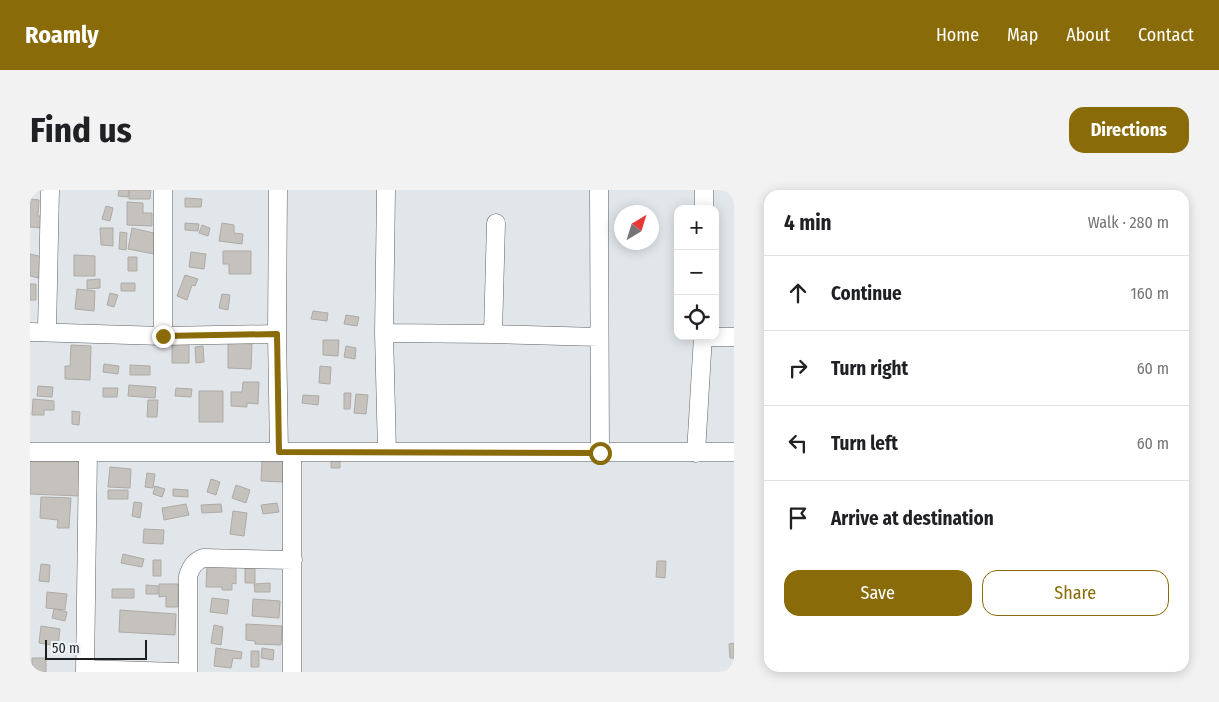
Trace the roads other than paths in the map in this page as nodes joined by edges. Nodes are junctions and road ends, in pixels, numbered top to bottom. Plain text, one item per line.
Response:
1 (50, 190) edge
2 (163, 190) edge
3 (278, 190) edge
4 (386, 190) edge
5 (599, 190) edge
6 (704, 190) edge
7 (704, 205) edge
8 (496, 223) dead end
9 (38, 332) edge
10 (384, 333) junction
11 (277, 334) junction
12 (493, 334) junction
13 (163, 336) junction
14 (599, 337) junction
15 (719, 337) edge
16 (734, 337) edge
17 (702, 340) edge
18 (30, 452) edge
19 (88, 452) junction
20 (286, 452) junction
21 (387, 452) junction
22 (734, 452) edge
23 (600, 453) junction
24 (696, 453) junction
25 (293, 560) junction
26 (85, 670) edge
27 (176, 672) edge
28 (188, 672) edge
29 (292, 672) edge

1 - 9 street
2 - 13 street
3 - 11 street
4 - 10 street
5 - 14 street
6 - 7 street
8 - 12 street
9 - 13 street
10 - 12 street
10 - 21 street
11 - 13 street
11 - 20 street
12 - 14 street
14 - 23 street
15 - 16 street
17 - 24 street
18 - 19 street
19 - 20 street
19 - 26 street
20 - 21 street
20 - 25 street
21 - 23 street
22 - 24 street
23 - 24 street
25 - 28 street
25 - 29 street
26 - 27 street

